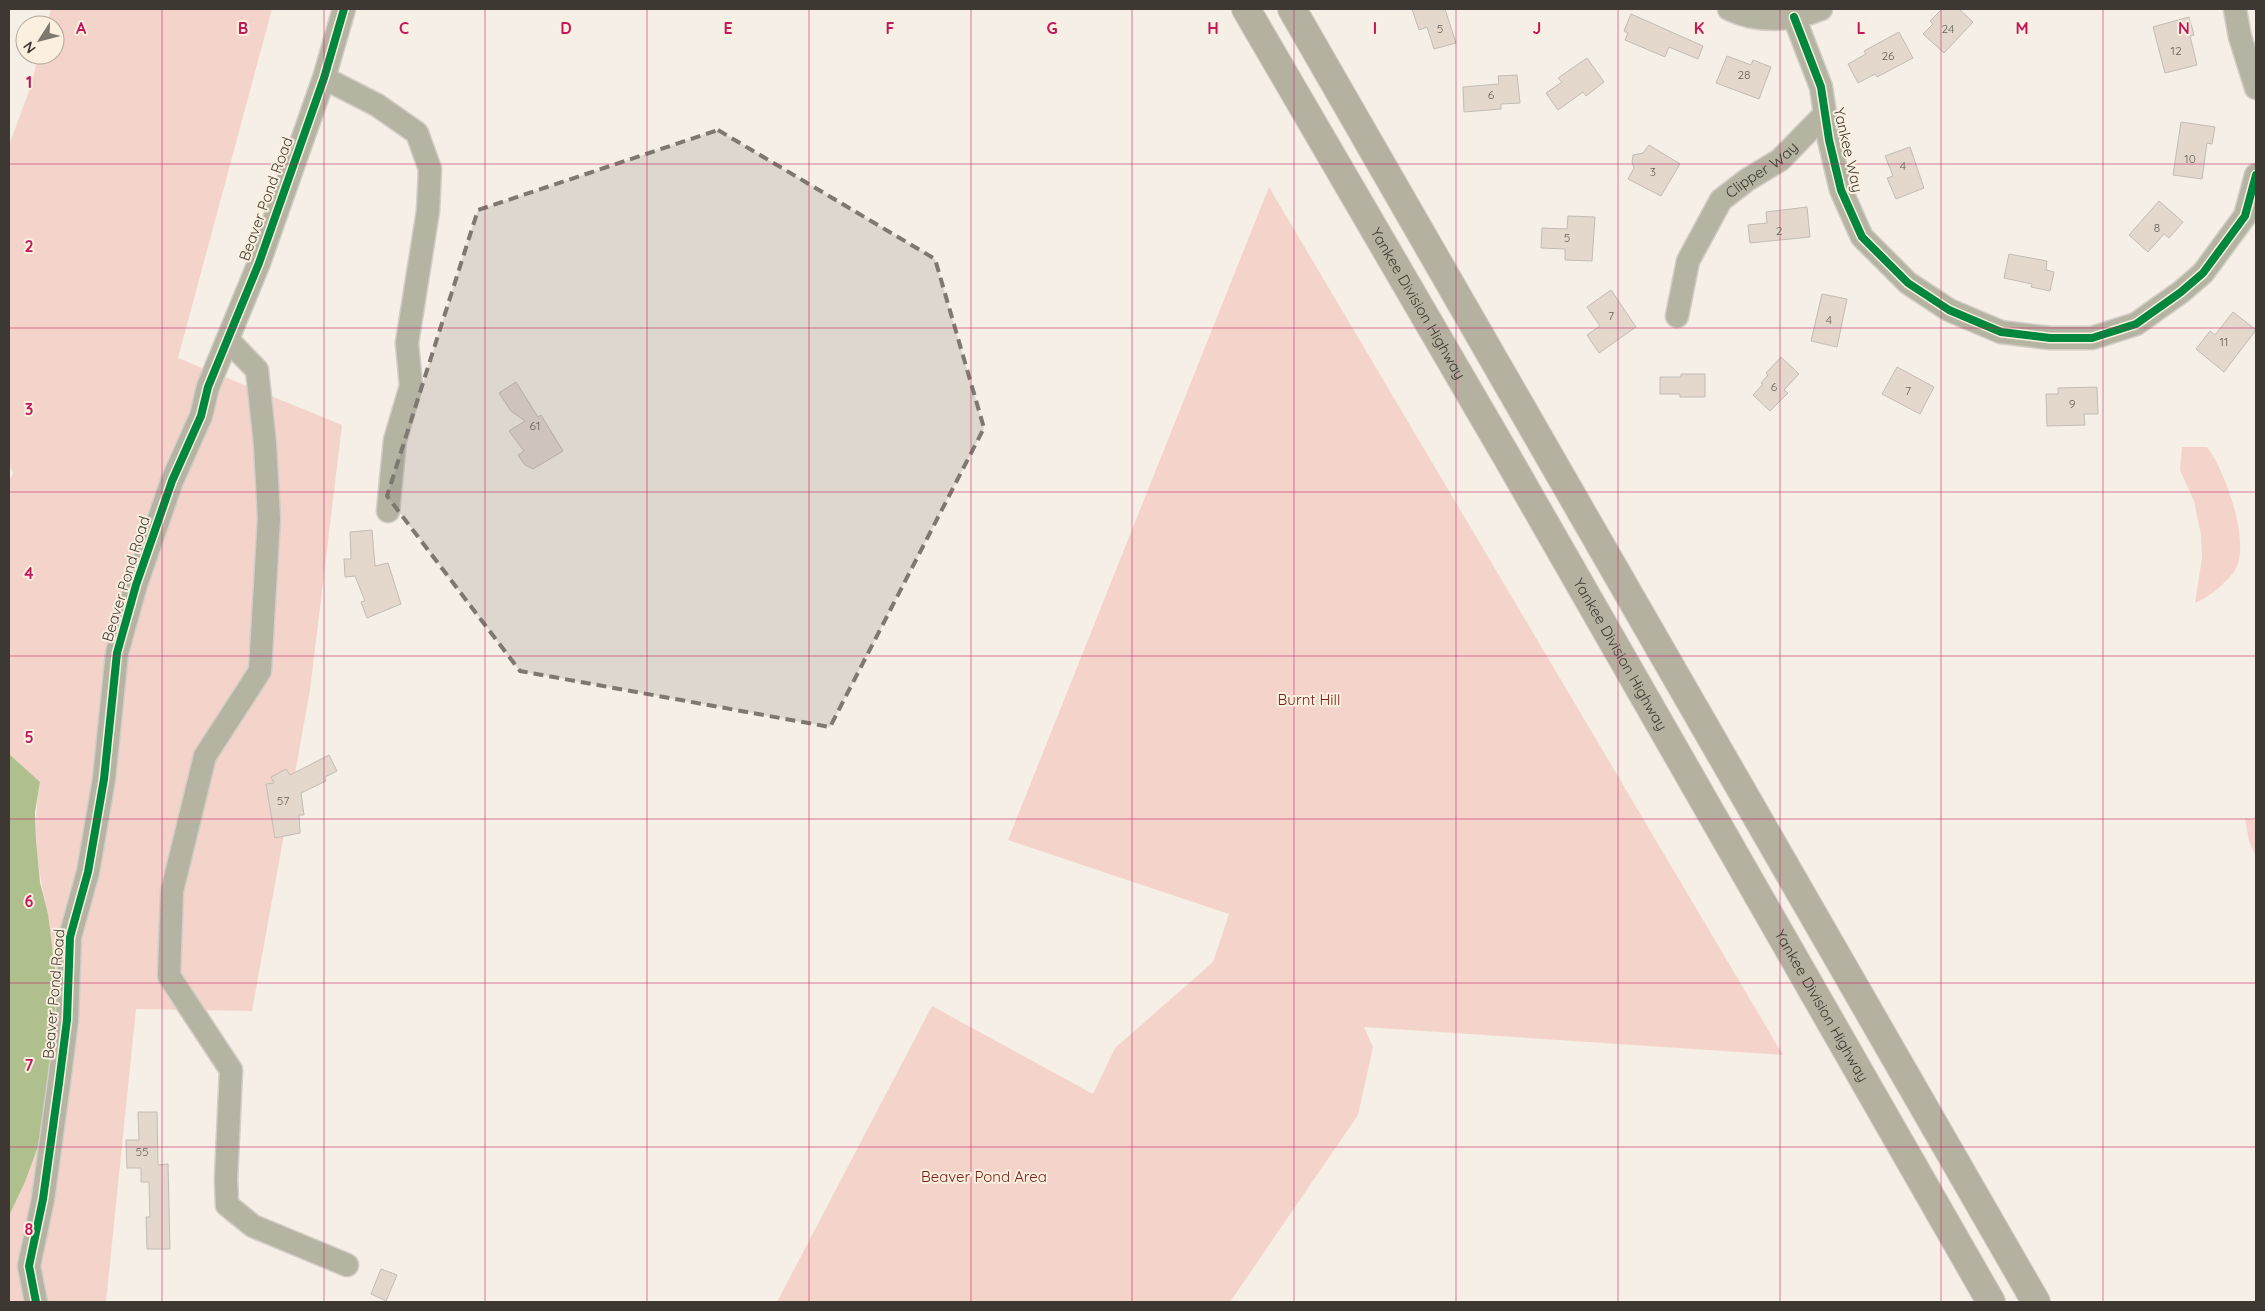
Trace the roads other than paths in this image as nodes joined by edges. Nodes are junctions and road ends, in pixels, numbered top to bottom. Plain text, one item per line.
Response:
1 (344, 9) edge
2 (1246, 9) edge
3 (1292, 9) edge
4 (1729, 9) edge
5 (1821, 9) edge
6 (2235, 9) edge
7 (1794, 17) junction
8 (324, 78) junction
9 (2256, 88) edge
10 (1825, 114) junction
11 (2256, 176) edge
12 (1677, 316) dead end
13 (228, 340) junction
14 (388, 511) dead end
15 (347, 1265) dead end
16 (36, 1302) edge
17 (1991, 1302) edge
18 (2036, 1302) edge

1 - 8 street, Beaver Pond Road
2 - 17 highway, Yankee Division Highway
3 - 18 highway
4 - 7 street
5 - 7 street
6 - 9 street
7 - 10 street, Yankee Way
8 - 13 street, Beaver Pond Road
8 - 14 street
10 - 11 street, Yankee Way
10 - 12 street, Clipper Way
13 - 15 street
13 - 16 street, Beaver Pond Road

